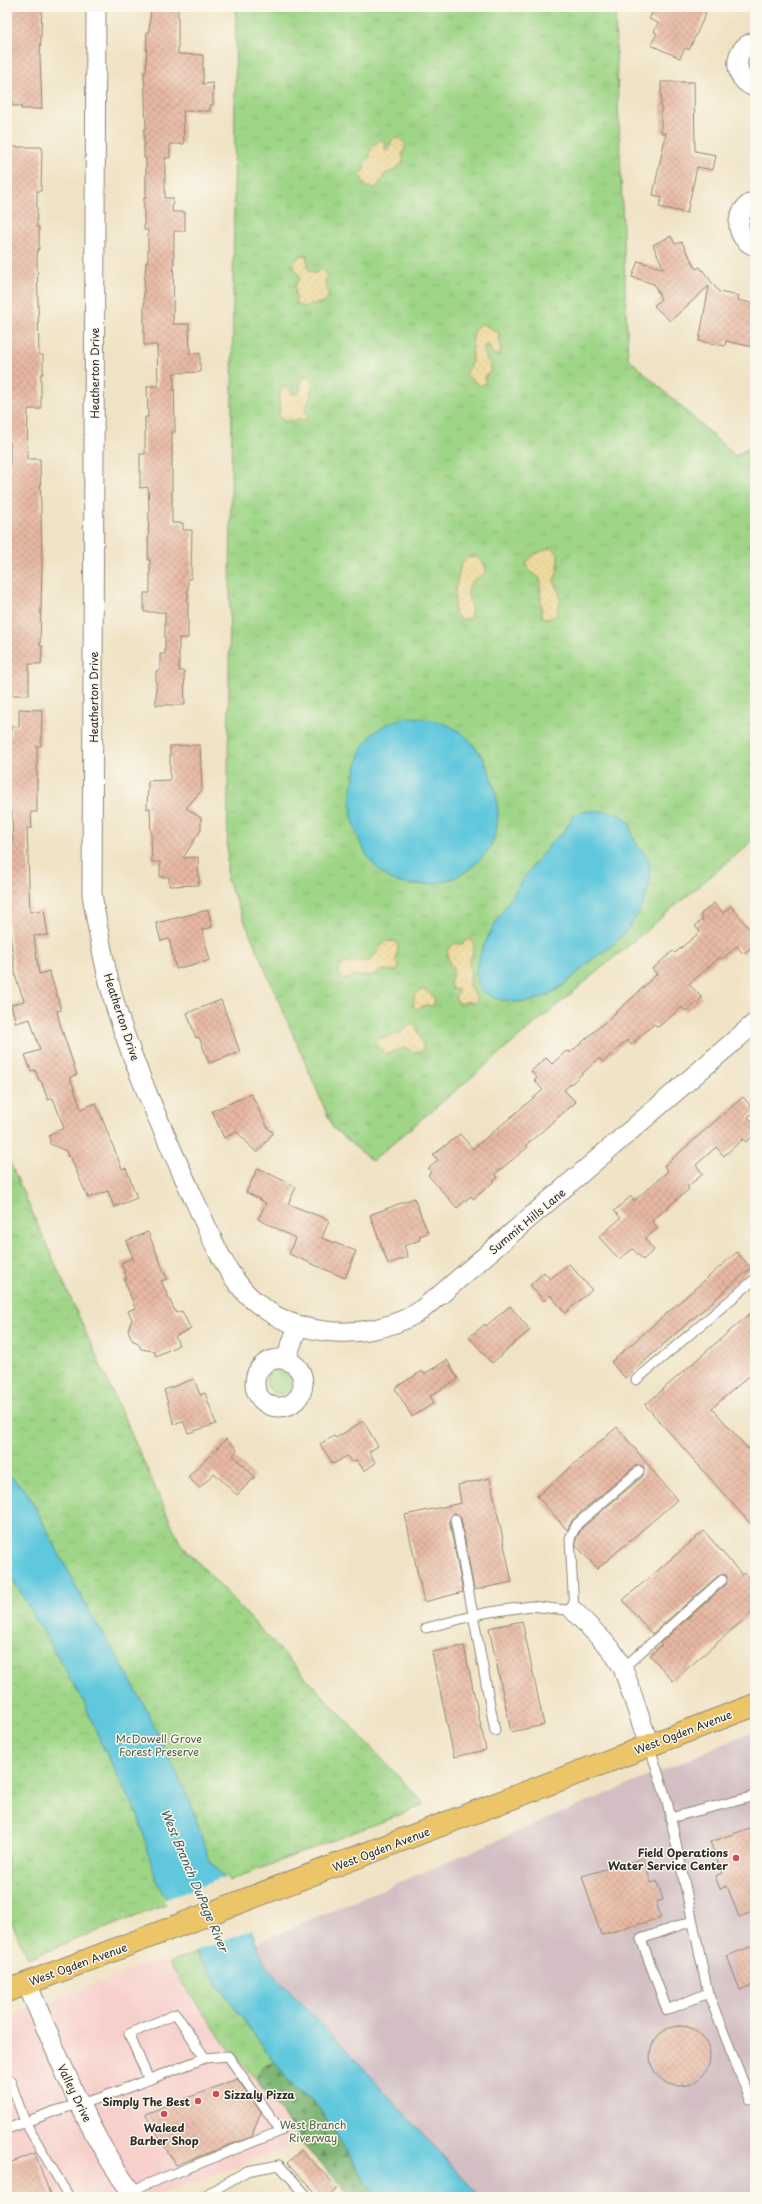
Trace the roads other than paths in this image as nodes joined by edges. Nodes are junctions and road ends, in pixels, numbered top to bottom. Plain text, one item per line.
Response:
1 (96, 7) edge
2 (755, 42) edge
3 (755, 87) edge
4 (755, 201) edge
5 (755, 246) edge
6 (755, 1023) edge
7 (755, 1279) edge
8 (298, 1326) junction
9 (286, 1359) dead end
10 (636, 1380) dead end
11 (639, 1470) dead end
12 (455, 1519) dead end
13 (722, 1580) dead end
14 (574, 1611) junction
15 (473, 1616) junction
16 (426, 1628) dead end
17 (623, 1668) junction
18 (755, 1705) edge
19 (495, 1731) dead end
20 (649, 1745) junction
21 (755, 1796) edge
22 (670, 1818) junction
23 (692, 1921) junction
24 (27, 1984) junction
25 (7, 1991) edge
26 (708, 1993) junction
27 (205, 2058) junction
28 (149, 2080) junction
29 (7, 2081) edge
30 (755, 2097) edge
31 (80, 2103) junction
32 (25, 2122) junction
33 (7, 2129) edge
34 (138, 2192) edge
35 (69, 2197) edge
36 (202, 2197) edge
37 (308, 2197) edge

1 - 8 street, Heatherton Drive
2 - 3 street
4 - 5 street
6 - 8 street, Summit Hills Lane
7 - 10 lane
8 - 9 street
11 - 14 lane
12 - 15 lane
13 - 17 lane
14 - 15 lane
14 - 17 street
15 - 16 lane
15 - 19 lane
17 - 20 street
18 - 20 main road, West Ogden Avenue
20 - 22 lane
20 - 24 main road, West Ogden Avenue
21 - 22 lane
22 - 23 lane
23 - 26 lane
23 - 26 lane
24 - 25 main road, West Ogden Avenue
24 - 31 street, Valley Drive
26 - 30 lane
27 - 28 lane
27 - 28 lane
27 - 34 lane
28 - 31 lane
29 - 32 lane
31 - 32 lane
31 - 34 street, Valley Drive
32 - 33 lane
32 - 35 lane
36 - 37 lane

